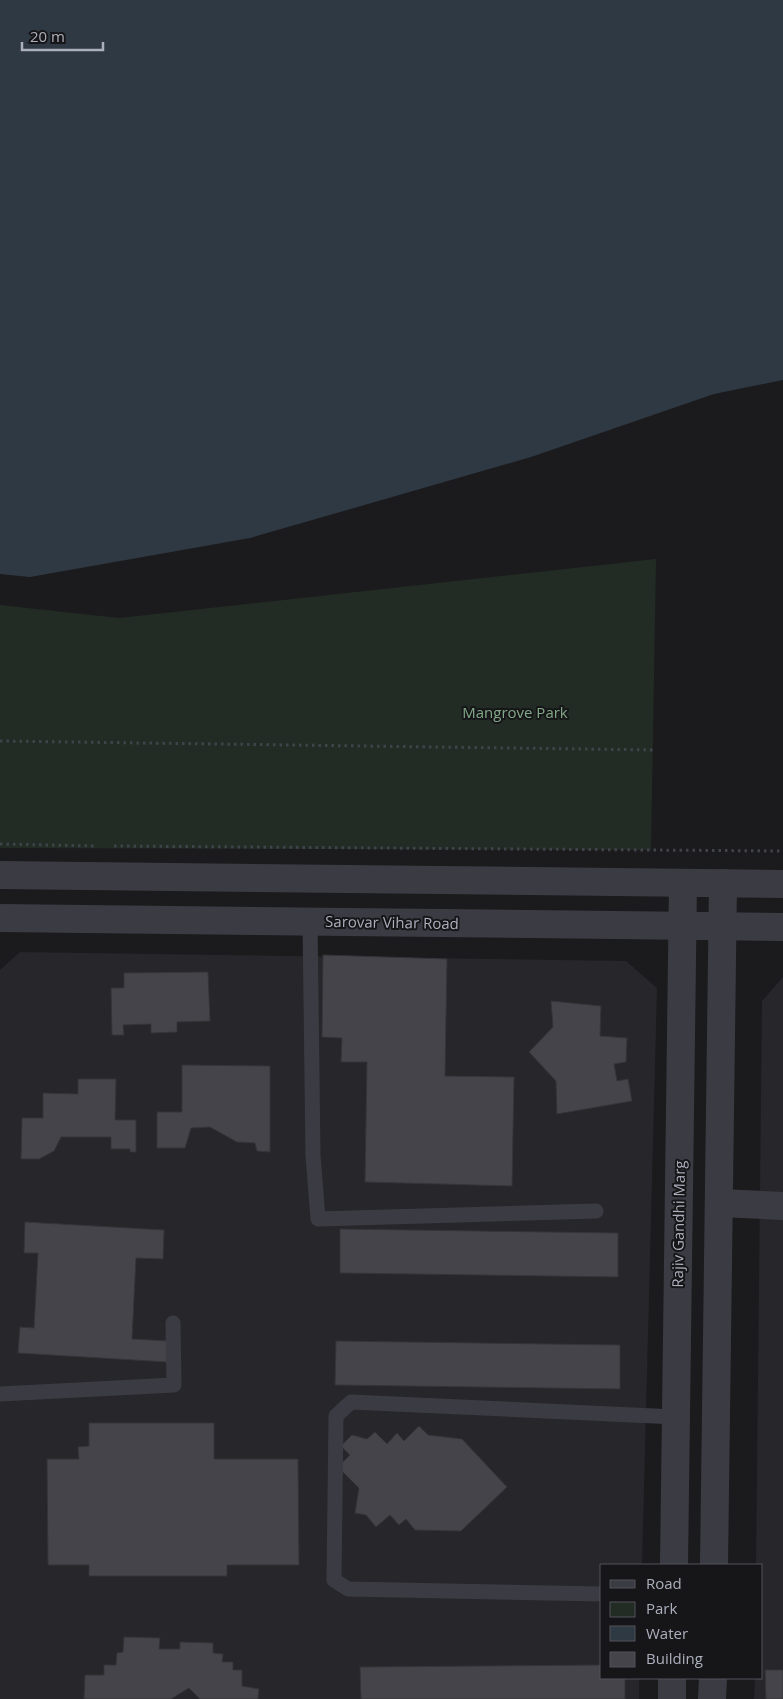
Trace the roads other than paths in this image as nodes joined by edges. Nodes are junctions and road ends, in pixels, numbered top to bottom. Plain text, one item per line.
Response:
1 (0, 875) edge
2 (682, 883) junction
3 (723, 883) junction
4 (783, 884) edge
5 (0, 918) edge
6 (310, 921) junction
7 (682, 926) junction
8 (722, 926) junction
9 (783, 927) edge
10 (719, 1203) junction
11 (783, 1206) edge
12 (596, 1211) dead end
13 (173, 1323) dead end
14 (0, 1394) edge
15 (676, 1417) junction
16 (674, 1564) edge
17 (714, 1564) edge
18 (600, 1594) edge
19 (672, 1679) edge
20 (713, 1679) edge
21 (672, 1699) edge
22 (712, 1699) edge

1 - 2 street
2 - 3 street
2 - 7 street, Rajiv Gandhi Marg
3 - 4 street
3 - 8 street
5 - 6 street, Sarovar Vihar Road
6 - 7 street, Sarovar Vihar Road
6 - 12 lane
7 - 8 street, Sarovar Vihar Road
7 - 15 street, Rajiv Gandhi Marg
8 - 9 street, Sarovar Vihar Road
8 - 10 street
10 - 11 street
10 - 17 street
13 - 14 lane
15 - 16 street, Rajiv Gandhi Marg
15 - 18 lane
19 - 21 street
20 - 22 street

